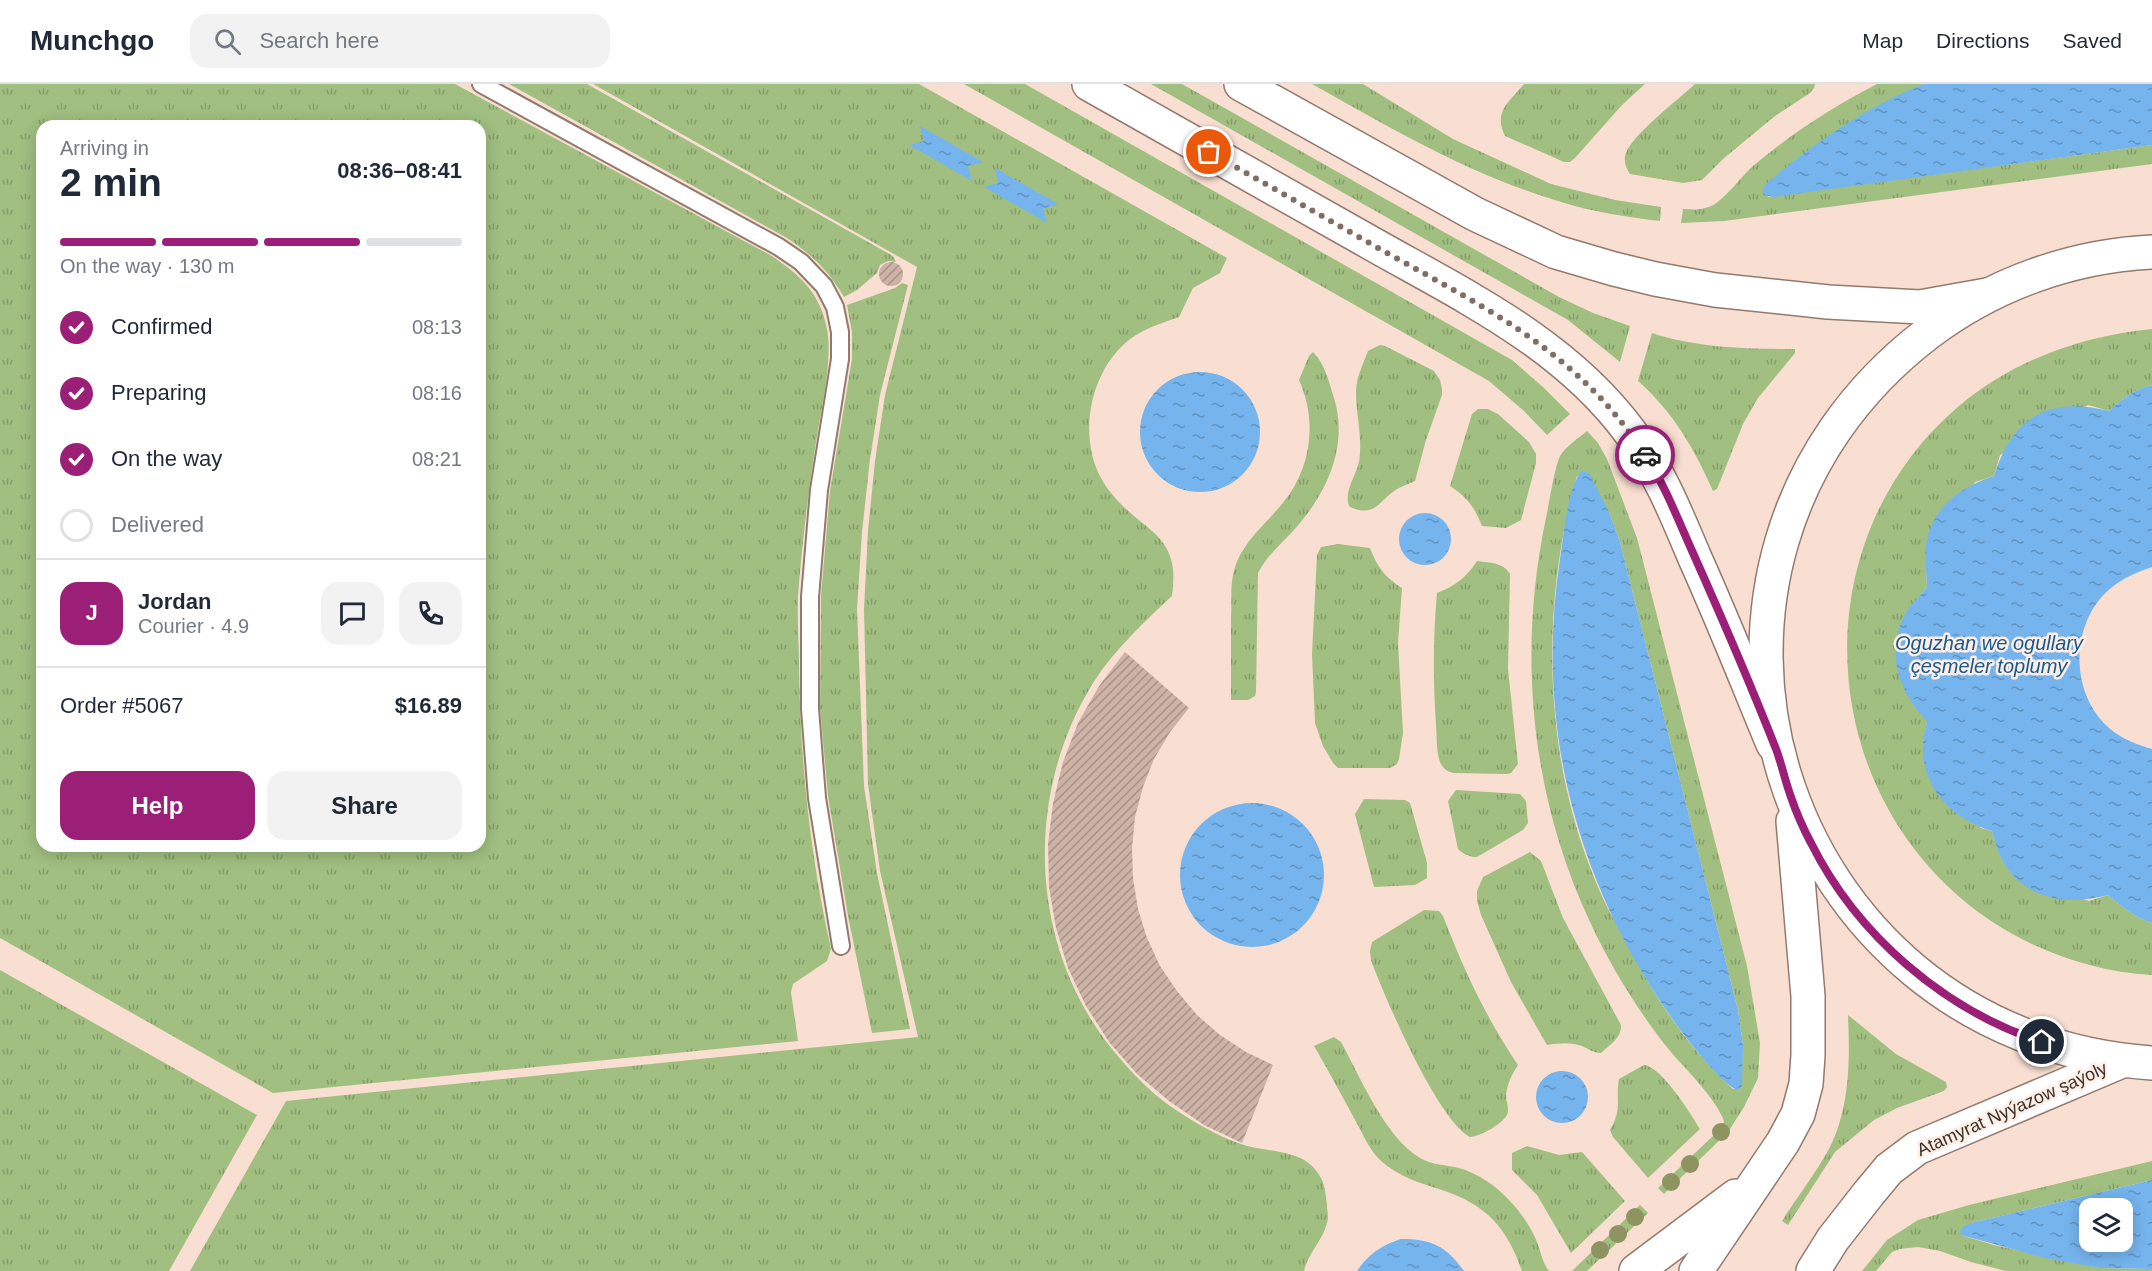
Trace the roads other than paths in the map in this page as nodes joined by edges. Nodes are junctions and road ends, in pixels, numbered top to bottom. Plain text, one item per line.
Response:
1 (481, 84) edge
2 (1089, 84) edge
3 (1241, 84) edge
4 (2152, 252) edge
5 (1987, 295) junction
6 (1777, 752) junction
7 (1791, 799) junction
8 (841, 946) dead end
9 (2137, 1062) edge
10 (1756, 1180) junction
11 (1636, 1271) edge
12 (1696, 1271) edge
13 (1813, 1271) edge

1 - 8 lane
2 - 6 main road
3 - 5 main road
4 - 5 main road
5 - 6 main road
6 - 7 main road
7 - 9 main road
7 - 10 main road
9 - 13 main road, Atamyrat Nyýazow şaýoly
10 - 11 main road
10 - 12 main road

